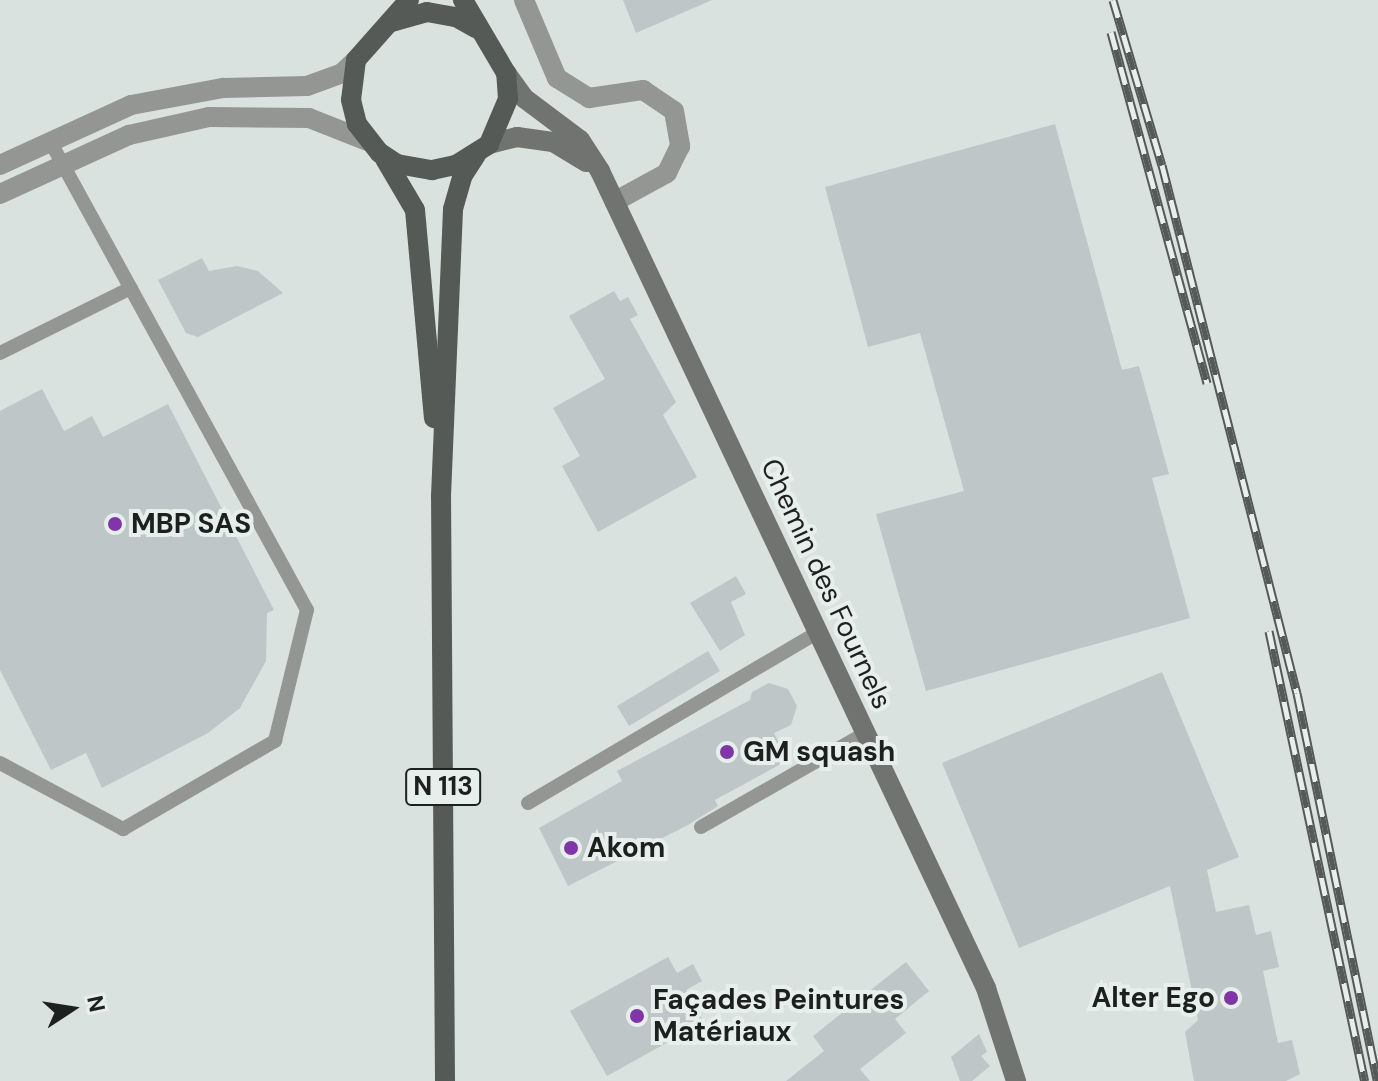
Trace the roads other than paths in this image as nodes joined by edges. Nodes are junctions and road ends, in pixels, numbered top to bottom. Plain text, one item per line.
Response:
1 (409, 0) edge
2 (463, 0) edge
3 (524, 0) edge
4 (385, 26) junction
5 (476, 28) junction
6 (356, 60) junction
7 (506, 73) junction
8 (50, 141) junction
9 (374, 147) junction
10 (482, 149) junction
11 (63, 164) junction
12 (0, 165) edge
13 (0, 194) edge
14 (611, 196) junction
15 (131, 288) junction
16 (0, 353) edge
17 (441, 496) junction
18 (818, 632) junction
19 (866, 733) junction
20 (0, 763) edge
21 (528, 803) dead end
22 (701, 827) dead end
23 (445, 1081) edge
24 (1016, 1081) edge

1 - 4 main road
2 - 5 main road
3 - 14 street
4 - 5 main road
4 - 6 main road
5 - 7 main road
6 - 8 street
6 - 9 main road
7 - 10 main road
7 - 14 street, Chemin des Fournels
8 - 11 lane
8 - 12 street
9 - 10 main road
9 - 11 street
9 - 17 main road, N 113
10 - 14 street, Chemin des Fournels
10 - 17 main road, N 113
11 - 13 street
11 - 15 lane
14 - 18 street, Chemin des Fournels
15 - 16 lane
15 - 20 lane
17 - 23 main road, N 113
18 - 19 street, Chemin des Fournels
18 - 21 lane
19 - 22 lane
19 - 24 street, Chemin des Fournels

